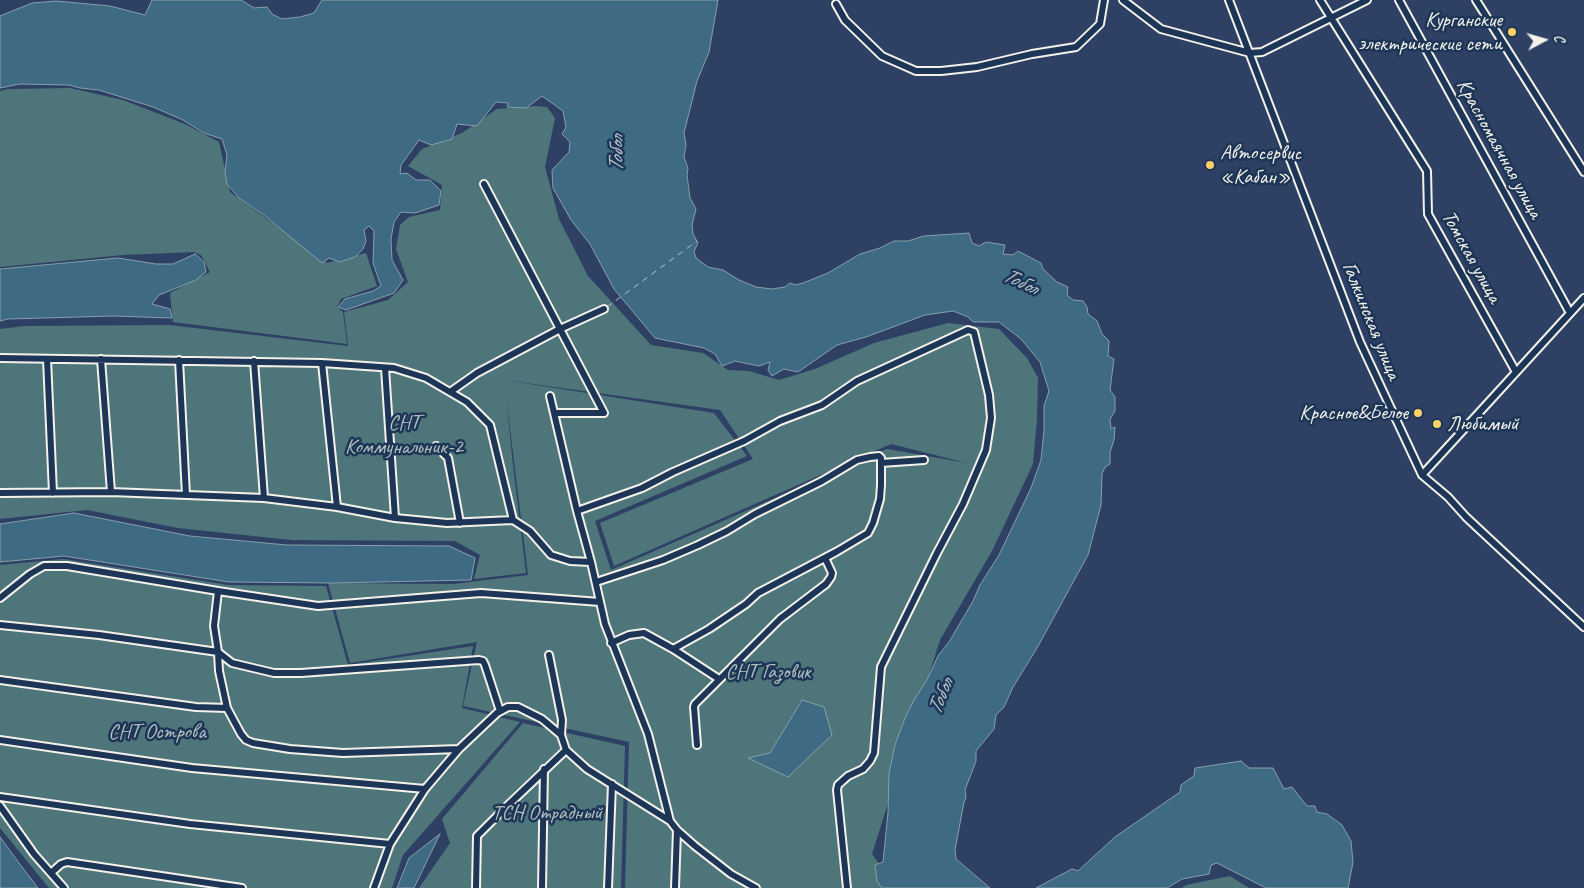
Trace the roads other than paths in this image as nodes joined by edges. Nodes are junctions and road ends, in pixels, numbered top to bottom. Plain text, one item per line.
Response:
1 (1104, 0) edge
2 (1123, 0) edge
3 (1229, 0) edge
4 (1320, 0) edge
5 (1367, 0) edge
6 (1399, 0) edge
7 (1476, 0) edge
8 (836, 4) dead end
9 (1331, 19) junction
10 (1250, 53) junction
11 (1584, 172) edge
12 (484, 184) dead end
13 (1584, 298) edge
14 (604, 309) dead end
15 (1570, 313) junction
16 (560, 329) junction
17 (0, 358) edge
18 (47, 359) junction
19 (101, 359) junction
20 (179, 360) junction
21 (254, 361) junction
22 (322, 363) junction
23 (385, 368) junction
24 (1516, 372) junction
25 (450, 392) junction
26 (550, 396) dead end
27 (554, 414) junction
28 (436, 446) dead end
29 (924, 460) dead end
30 (881, 463) junction
31 (1422, 475) junction
32 (112, 492) junction
33 (0, 493) edge
34 (53, 493) junction
35 (186, 495) junction
36 (264, 498) junction
37 (337, 507) junction
38 (577, 511) junction
39 (395, 518) junction
40 (513, 520) junction
41 (460, 523) junction
42 (825, 558) junction
43 (591, 562) junction
44 (596, 582) junction
45 (218, 591) junction
46 (0, 598) edge
47 (600, 602) junction
48 (0, 625) edge
49 (1584, 627) edge
50 (611, 643) junction
51 (673, 650) junction
52 (218, 652) junction
53 (549, 655) dead end
54 (720, 679) junction
55 (0, 680) edge
56 (226, 708) junction
57 (500, 711) junction
58 (561, 735) junction
59 (0, 740) edge
60 (697, 744) dead end
61 (459, 749) junction
62 (566, 750) junction
63 (544, 769) junction
64 (612, 784) junction
65 (425, 790) junction
66 (0, 797) edge
67 (0, 806) edge
68 (670, 821) junction
69 (677, 830) junction
70 (390, 844) junction
71 (51, 872) junction
72 (748, 886) edge
73 (64, 888) edge
74 (242, 888) edge
75 (374, 888) edge
76 (476, 888) edge
77 (542, 888) edge
78 (608, 888) edge
79 (675, 888) edge
80 (756, 888) edge
81 (847, 888) edge

1 - 8 street
2 - 10 street
3 - 10 street, Галкинская улица
4 - 9 street, Томская улица
5 - 9 street
6 - 15 street, Красномаячная улица
7 - 11 street
9 - 10 street
9 - 24 street, Томская улица
10 - 31 street, Галкинская улица
12 - 16 street
13 - 15 street
14 - 16 street
15 - 24 street
16 - 25 street
16 - 27 street
17 - 18 street
18 - 19 street
18 - 34 street
19 - 20 street
19 - 32 street
20 - 21 street
20 - 35 street
21 - 22 street
21 - 36 street
22 - 23 street
22 - 37 street
23 - 25 street
23 - 39 street
24 - 31 street
25 - 40 street
26 - 27 street
27 - 38 street
28 - 41 street
29 - 30 street
30 - 42 street
30 - 44 street
31 - 49 street, Галкинская улица
32 - 34 street
32 - 35 street
33 - 34 street
35 - 36 street
36 - 37 street
37 - 39 street
38 - 43 street
38 - 81 street
39 - 41 street
40 - 41 street
40 - 43 street
42 - 51 street
42 - 54 street
43 - 44 street
44 - 47 street
45 - 46 street
45 - 47 street
45 - 52 street
47 - 50 street
48 - 52 street
50 - 51 street
50 - 68 street
51 - 54 street
52 - 56 street
52 - 57 street
53 - 58 street
54 - 60 street
55 - 56 street
56 - 61 street
57 - 58 street
57 - 61 street
58 - 62 street
59 - 65 street
61 - 65 street
62 - 63 street
62 - 64 street
63 - 76 street
63 - 77 street
64 - 68 street
64 - 78 street
65 - 70 street
66 - 70 street
67 - 71 street
68 - 69 street
69 - 72 street
69 - 79 street
70 - 75 street
71 - 73 street
71 - 74 street
72 - 80 street

